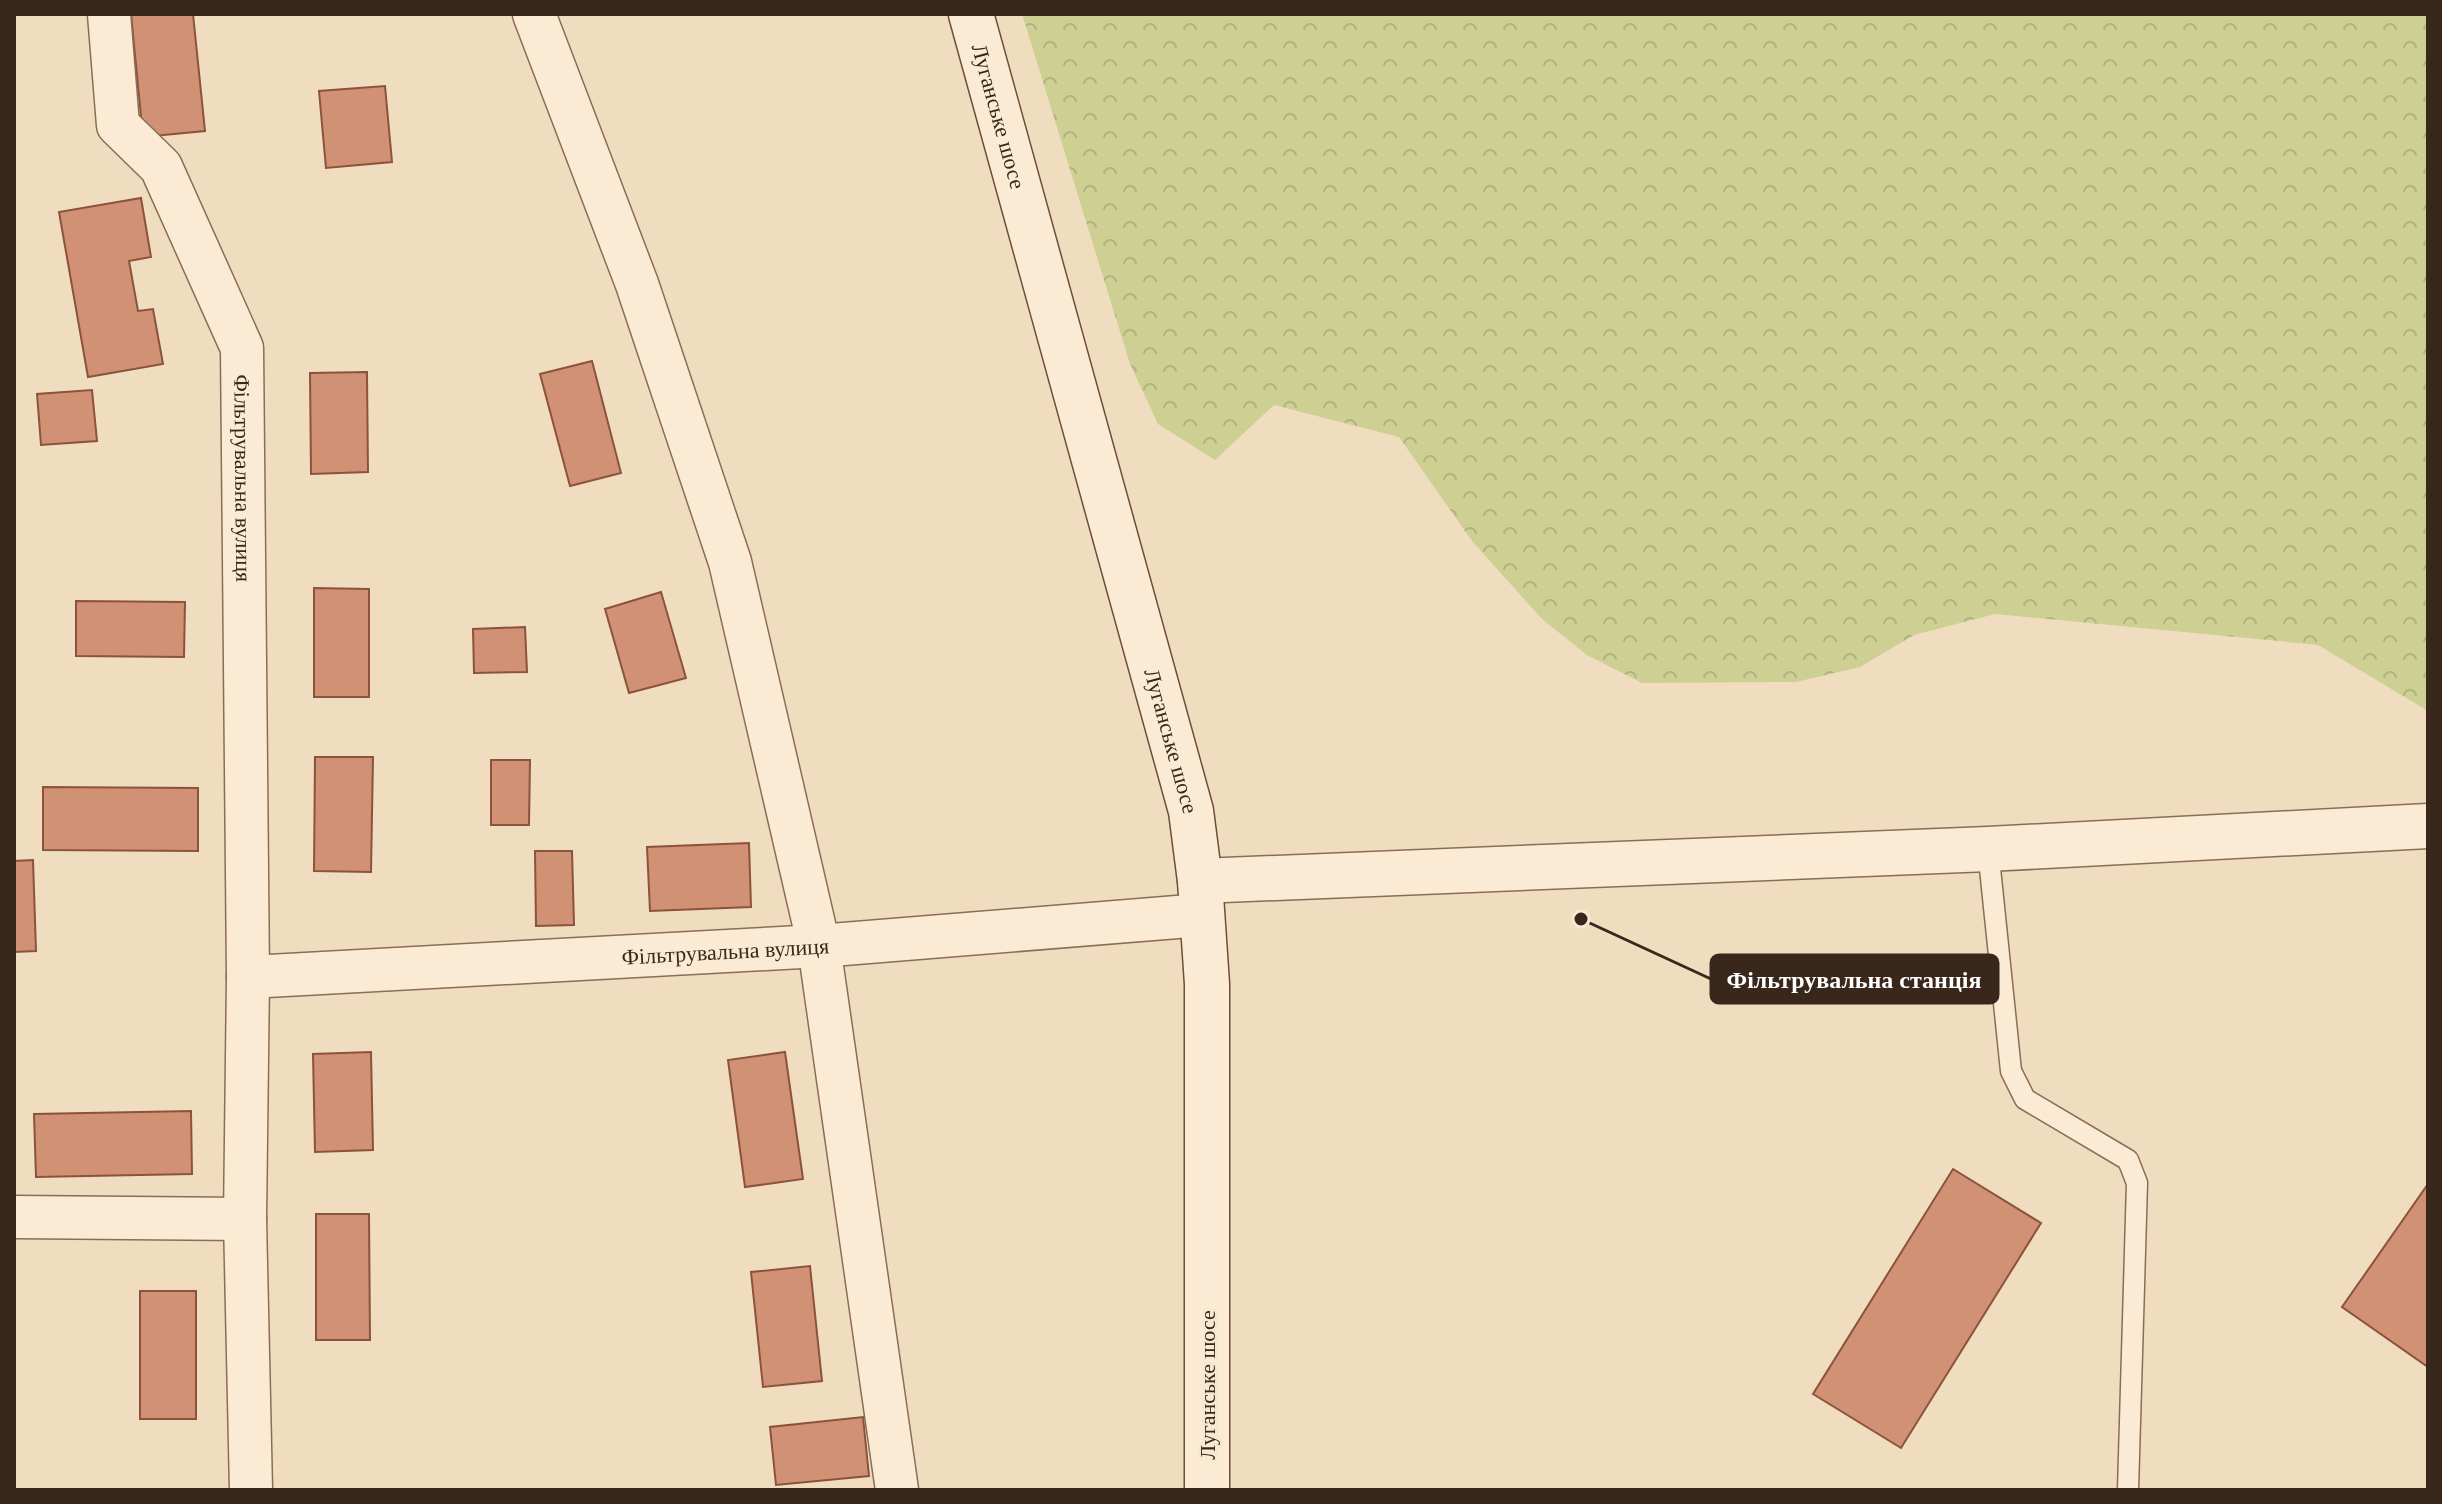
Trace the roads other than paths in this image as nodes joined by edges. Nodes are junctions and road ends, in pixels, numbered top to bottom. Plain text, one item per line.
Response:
1 (109, 14) edge
2 (534, 14) edge
3 (971, 14) edge
4 (2428, 826) edge
5 (1988, 849) junction
6 (1201, 898) junction
7 (819, 946) junction
8 (248, 977) junction
9 (14, 1217) edge
10 (245, 1219) junction
11 (251, 1490) edge
12 (897, 1490) edge
13 (1207, 1490) edge
14 (2128, 1490) edge

1 - 8 street, Фільтрувальна вулиця
2 - 7 street
3 - 6 main road, Луганське шосе
4 - 5 main road
5 - 6 main road
5 - 14 lane
6 - 7 street, Фільтрувальна вулиця
6 - 13 main road, Луганське шосе
7 - 8 street, Фільтрувальна вулиця
7 - 12 street
8 - 10 street, Фільтрувальна вулиця
9 - 10 street
10 - 11 street, Фільтрувальна вулиця

